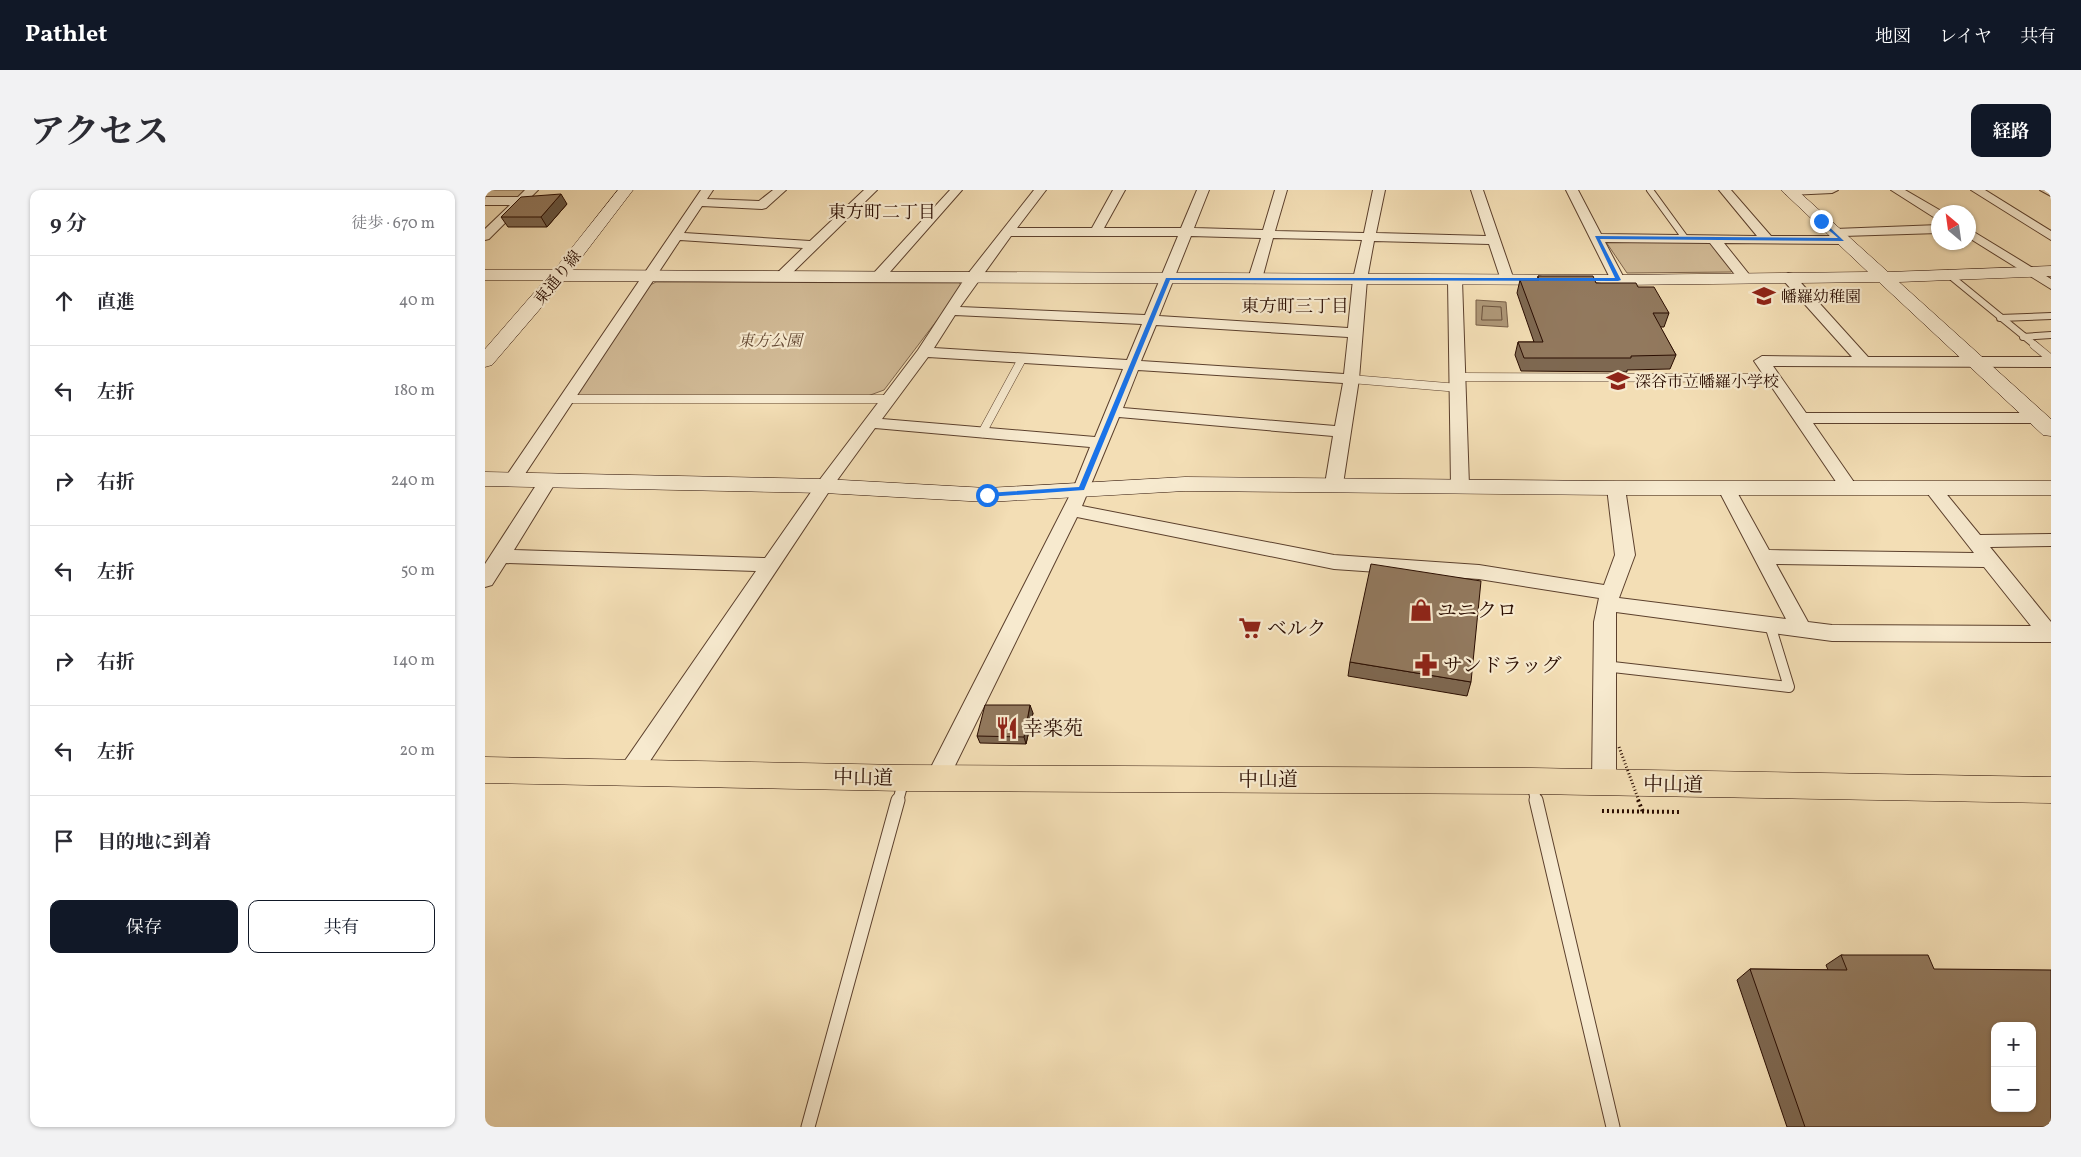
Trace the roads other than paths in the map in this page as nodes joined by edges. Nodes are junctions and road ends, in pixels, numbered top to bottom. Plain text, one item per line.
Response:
1 (532, 190) edge
2 (612, 190) edge
3 (626, 190) edge
4 (707, 190) edge
5 (780, 190) edge
6 (871, 190) edge
7 (956, 190) edge
8 (1040, 190) edge
9 (1119, 190) edge
10 (1203, 190) edge
11 (1281, 190) edge
12 (1379, 190) edge
13 (1477, 190) edge
14 (1572, 190) edge
15 (1650, 190) edge
16 (1725, 190) edge
17 (1833, 190) edge
18 (1897, 190) edge
19 (1977, 190) edge
20 (1789, 191) edge
21 (485, 201) edge
22 (521, 201) junction
23 (699, 202) junction
24 (1931, 211) edge
25 (1931, 230) edge
26 (1007, 232) junction
27 (1096, 232) junction
28 (1186, 232) junction
29 (1266, 235) junction
30 (485, 236) edge
31 (675, 236) junction
32 (1838, 236) junction
33 (2051, 236) edge
34 (1976, 237) edge
35 (1369, 238) junction
36 (1596, 238) junction
37 (1685, 238) junction
38 (1715, 238) junction
39 (1767, 239) junction
40 (1494, 240) junction
41 (814, 245) junction
42 (2032, 271) junction
43 (2051, 271) edge
44 (1948, 274) junction
45 (485, 275) edge
46 (539, 275) junction
47 (559, 276) junction
48 (650, 276) junction
49 (780, 277) junction
50 (1883, 277) junction
51 (877, 278) junction
52 (972, 278) junction
53 (1745, 278) junction
54 (1788, 278) junction
55 (1168, 279) junction
56 (1255, 279) junction
57 (1360, 279) junction
58 (1455, 280) junction
59 (1507, 280) junction
60 (1618, 280) junction
61 (2051, 284) edge
62 (950, 312) junction
63 (2051, 316) edge
64 (2001, 318) junction
65 (1151, 320) junction
66 (1355, 333) junction
67 (2023, 336) junction
68 (2051, 336) edge
69 (485, 341) edge
70 (924, 352) junction
71 (1021, 359) junction
72 (2051, 360) edge
73 (1864, 361) junction
74 (485, 362) edge
75 (1974, 362) junction
76 (1132, 366) junction
77 (1774, 378) junction
78 (1351, 379) junction
79 (1458, 382) junction
80 (568, 399) junction
81 (887, 400) junction
82 (1113, 412) junction
83 (1801, 418) junction
84 (870, 423) junction
85 (2044, 424) edge
86 (1342, 432) junction
87 (981, 433) junction
88 (1100, 443) junction
89 (485, 479) edge
90 (513, 479) junction
91 (548, 480) junction
92 (1334, 484) junction
93 (824, 486) junction
94 (1460, 486) junction
95 (1616, 488) junction
96 (1849, 488) junction
97 (2051, 488) edge
98 (1082, 489) junction
99 (1727, 489) junction
100 (1933, 489) junction
101 (1071, 510) junction
102 (2051, 540) edge
103 (1974, 541) junction
104 (500, 556) junction
105 (1763, 557) junction
106 (1989, 560) junction
107 (771, 565) junction
108 (485, 580) edge
109 (1609, 598) junction
110 (1770, 625) junction
111 (1801, 628) junction
112 (2050, 634) edge
113 (1604, 666) junction
114 (485, 770) edge
115 (630, 772) junction
116 (939, 776) junction
117 (904, 778) junction
118 (1532, 781) junction
119 (2051, 790) edge
120 (1603, 797) junction
121 (808, 1127) edge
122 (1613, 1127) edge

1 - 22 street
2 - 46 street, 東通り線
3 - 47 street, 東通り線
4 - 23 street
5 - 23 street
6 - 41 street
7 - 51 street
8 - 26 street
9 - 27 street
10 - 28 street
11 - 29 street
12 - 35 street
13 - 40 street
14 - 36 street
15 - 37 lane
16 - 39 street
17 - 20 street
18 - 24 street
19 - 33 street
20 - 32 street
21 - 22 street
22 - 30 street
23 - 31 street
25 - 32 street
26 - 27 street
26 - 52 street
27 - 28 street
28 - 29 street
28 - 55 street
29 - 35 street
29 - 56 street
31 - 41 street
31 - 48 street
32 - 39 street
32 - 50 street
34 - 42 street
35 - 40 street
35 - 57 street
36 - 37 street
36 - 60 street
37 - 38 street
38 - 39 street
38 - 53 street
40 - 59 street
41 - 49 street
42 - 43 street
42 - 44 street
42 - 61 street
44 - 50 street
44 - 64 lane
45 - 46 street
46 - 47 street
46 - 69 street, 東通り線
47 - 48 street
47 - 74 street, 東通り線
48 - 49 street
48 - 80 street
49 - 51 street
50 - 54 street
50 - 75 street
51 - 52 street
52 - 55 street
52 - 62 street
53 - 54 street
53 - 60 street
54 - 73 street
55 - 56 street
55 - 65 street
56 - 57 street
57 - 58 street
57 - 66 street
58 - 59 street
58 - 79 street
59 - 60 street
62 - 65 street
62 - 70 street
63 - 64 lane
64 - 67 lane
65 - 66 street
65 - 76 street
66 - 78 street
67 - 68 lane
67 - 72 lane
70 - 71 street
70 - 81 street
71 - 76 street
71 - 87 lane
72 - 75 street
73 - 75 street
73 - 77 street
75 - 85 street
76 - 78 street
76 - 82 street
77 - 79 lane
77 - 83 street
78 - 79 lane
78 - 86 street
79 - 94 street
80 - 81 lane
80 - 90 street
81 - 84 street
82 - 86 street
82 - 88 street
83 - 85 street
83 - 96 street
84 - 87 street
84 - 93 street
86 - 92 street
87 - 88 street
88 - 98 street
89 - 90 street
90 - 91 street
91 - 93 street
91 - 104 street
92 - 94 street
92 - 98 street
93 - 98 street
93 - 107 street
94 - 95 street
95 - 99 street
95 - 109 street
96 - 99 street
96 - 100 street
97 - 100 street
98 - 101 street
99 - 105 street
100 - 103 street
101 - 109 street
101 - 116 street
102 - 103 street
103 - 106 street
104 - 107 street
104 - 108 street
105 - 106 street
105 - 111 street
106 - 112 street
107 - 115 street
109 - 110 street
109 - 113 street
110 - 111 street
110 - 113 lane
111 - 112 street
113 - 120 street
114 - 115 highway, 中山道
115 - 117 highway, 中山道
116 - 117 highway, 中山道
116 - 118 highway, 中山道
117 - 121 lane
118 - 120 highway, 中山道
118 - 122 lane
119 - 120 highway, 中山道

